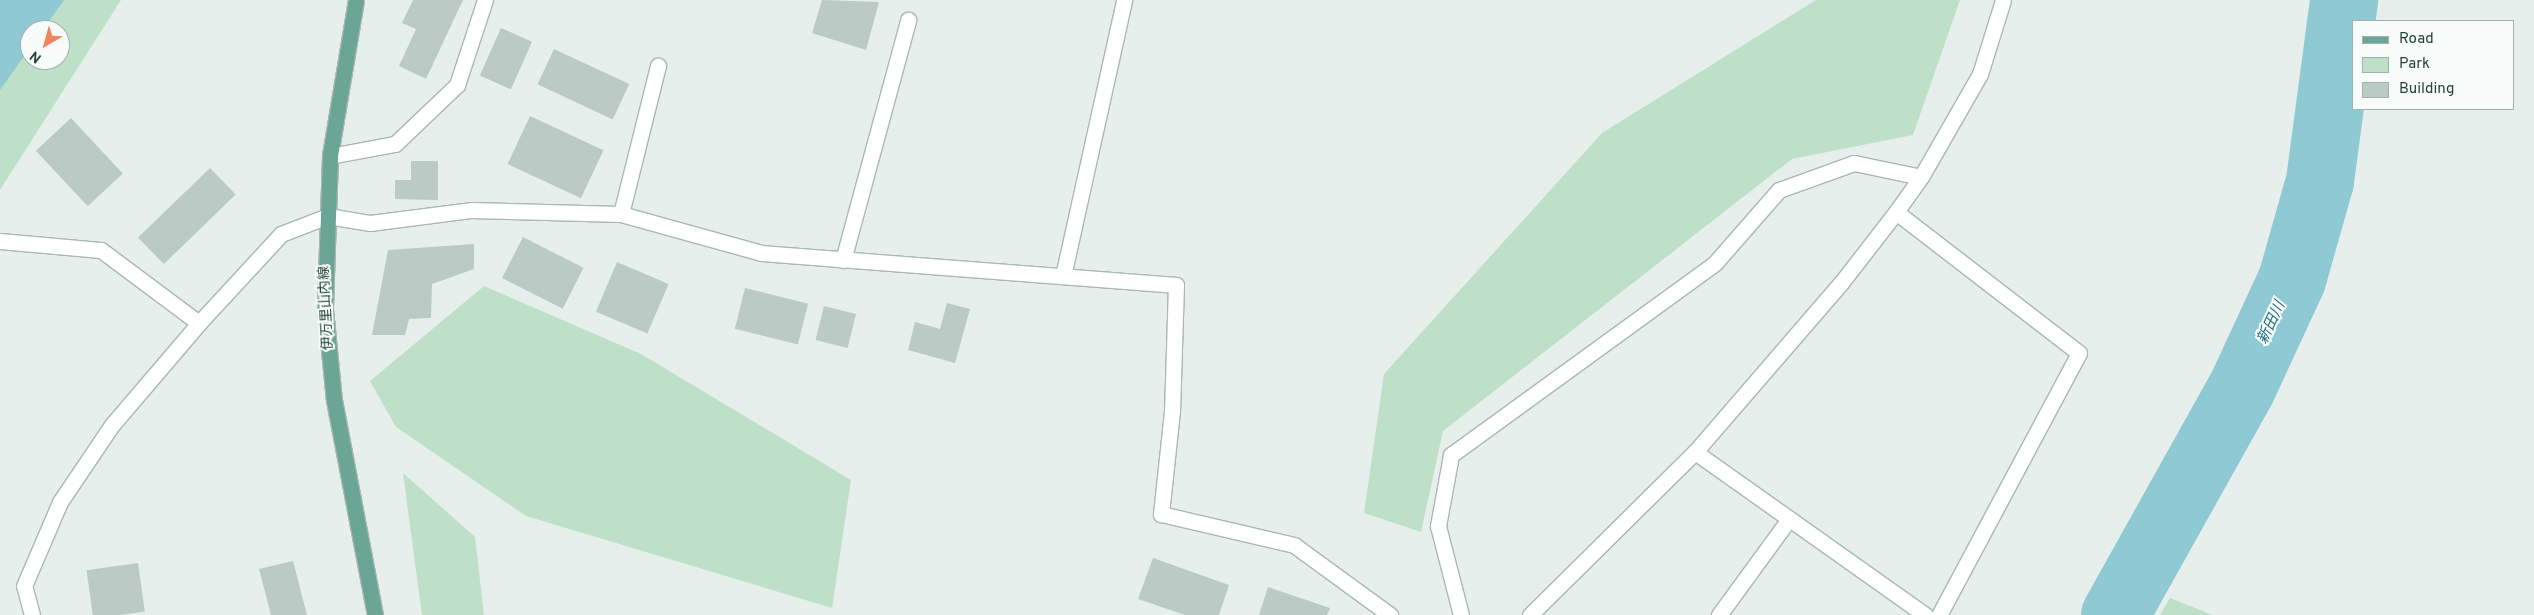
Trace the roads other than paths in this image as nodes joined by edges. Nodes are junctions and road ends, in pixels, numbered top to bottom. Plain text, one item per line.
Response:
1 (356, 0) edge
2 (485, 0) edge
3 (1124, 0) edge
4 (2004, 0) edge
5 (908, 20) dead end
6 (658, 66) dead end
7 (330, 156) junction
8 (1921, 177) junction
9 (1896, 212) junction
10 (621, 214) junction
11 (328, 216) junction
12 (0, 241) edge
13 (843, 260) junction
14 (1063, 276) junction
15 (199, 323) junction
16 (1695, 452) junction
17 (1789, 519) junction
18 (32, 615) edge
19 (375, 615) edge
20 (1390, 615) edge
21 (1461, 615) edge
22 (1530, 615) edge
23 (1718, 615) edge
24 (1925, 615) edge
25 (1939, 615) edge

1 - 7 main road, 伊万里山内線
2 - 7 street
3 - 14 street
4 - 8 street
5 - 13 street
6 - 10 street
7 - 11 main road, 伊万里山内線
8 - 9 street
8 - 21 street
9 - 16 street
9 - 25 street
10 - 11 street
10 - 13 street
11 - 15 street
11 - 19 main road, 伊万里山内線
12 - 15 street
13 - 14 street
14 - 20 street
15 - 18 street
16 - 17 street
16 - 22 street
17 - 23 street
17 - 24 street

